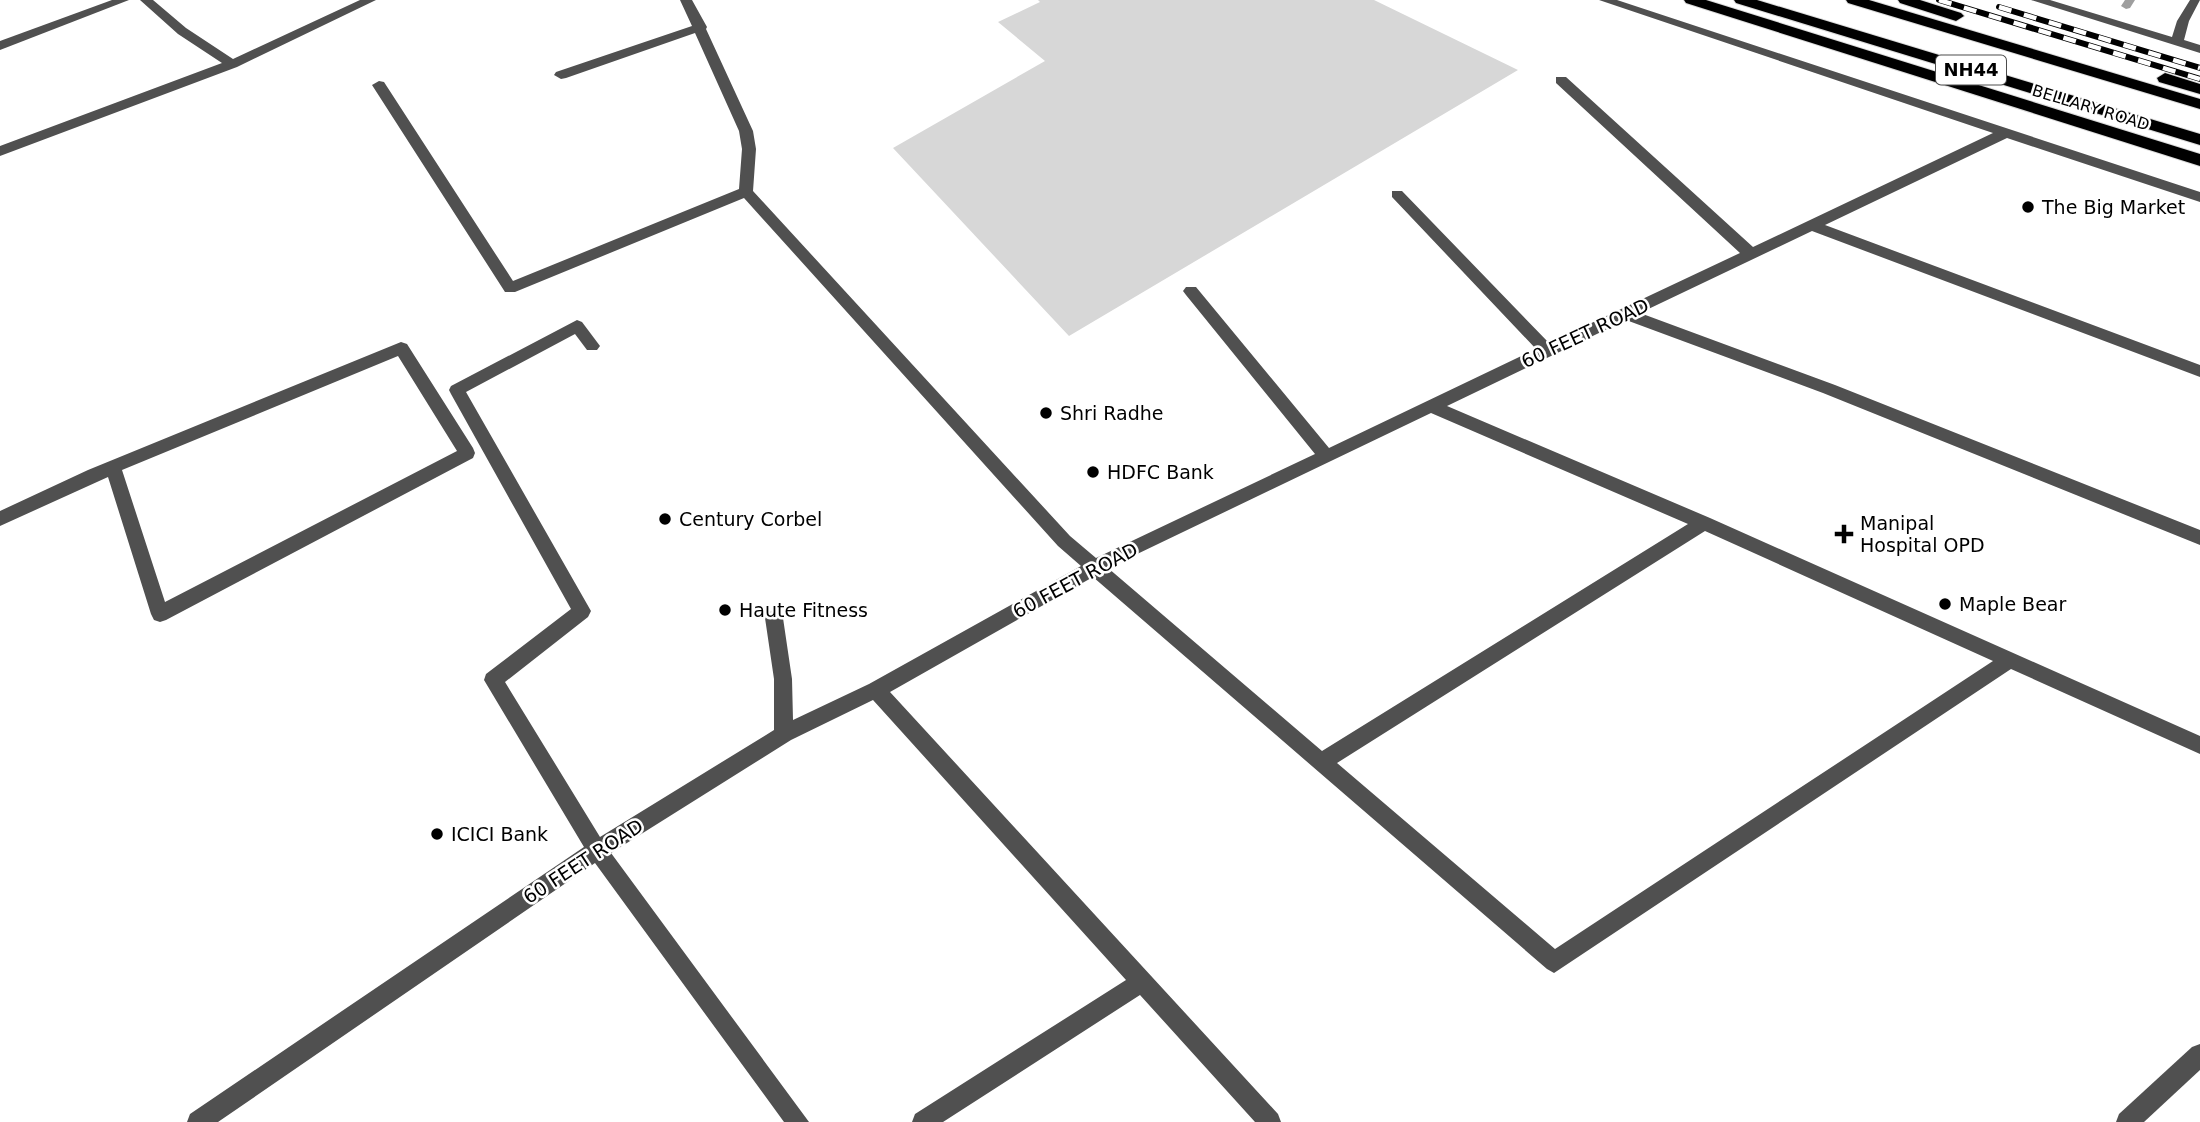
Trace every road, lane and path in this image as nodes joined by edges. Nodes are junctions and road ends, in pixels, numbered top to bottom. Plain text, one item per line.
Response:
1 (123, 0) edge
2 (146, 0) edge
3 (370, 0) edge
4 (687, 0) edge
5 (1605, 0) edge
6 (1690, 0) edge
7 (1741, 0) edge
8 (1853, 0) edge
9 (1905, 0) edge
10 (2037, 0) edge
11 (2196, 0) edge
12 (701, 27) junction
13 (2177, 43) junction
14 (0, 46) edge
15 (2200, 49) edge
16 (232, 64) junction
17 (561, 75) dead end
18 (1561, 80) dead end
19 (379, 85) dead end
20 (2200, 89) edge
21 (2200, 104) edge
22 (2005, 133) junction
23 (2200, 140) edge
24 (0, 151) edge
25 (2200, 160) edge
26 (746, 192) junction
27 (1397, 194) dead end
28 (2200, 197) edge
29 (1810, 225) junction
30 (1751, 254) junction
31 (1191, 291) dead end
32 (1626, 314) junction
33 (592, 346) dead end
34 (1547, 351) junction
35 (2200, 371) edge
36 (1430, 407) junction
37 (1326, 456) junction
38 (113, 467) junction
39 (0, 519) edge
40 (1704, 523) junction
41 (2200, 538) edge
42 (1096, 566) junction
43 (774, 618) dead end
44 (2010, 660) junction
45 (876, 690) junction
46 (784, 734) junction
47 (2200, 745) edge
48 (1321, 762) junction
49 (597, 850) junction
50 (1142, 982) junction
51 (2200, 1055) edge
52 (198, 1122) edge
53 (798, 1122) edge
54 (923, 1122) edge
55 (1270, 1122) edge
56 (2127, 1122) edge

1 - 14 street
2 - 16 street
3 - 16 street
4 - 12 street
5 - 22 street
6 - 25 highway, BELLARY ROAD
7 - 23 highway, BELLARY ROAD / NH44
8 - 21 highway, BELLARY ROAD / NH44
9 - 20 highway
10 - 13 street
11 - 13 street
12 - 17 street
12 - 26 street
13 - 15 street
16 - 24 street
18 - 30 street
19 - 26 street
22 - 28 street
22 - 29 street, 60 FEET ROAD
26 - 42 street
27 - 34 street
29 - 30 street, 60 FEET ROAD
29 - 35 street
30 - 32 street, 60 FEET ROAD
31 - 37 street
32 - 34 street, 60 FEET ROAD
32 - 41 street
33 - 49 street
34 - 36 street, 60 FEET ROAD
36 - 37 street, 60 FEET ROAD
36 - 40 street
37 - 42 street, 60 FEET ROAD
38 - 38 street
38 - 39 street
40 - 44 street
40 - 48 street
42 - 45 street, 60 FEET ROAD
42 - 48 street
43 - 46 street
44 - 47 street
44 - 48 street
45 - 46 street, 60 FEET ROAD
45 - 50 street
46 - 49 street, 60 FEET ROAD
49 - 52 street, 60 FEET ROAD
49 - 53 street
50 - 54 street
50 - 55 street
51 - 56 street

